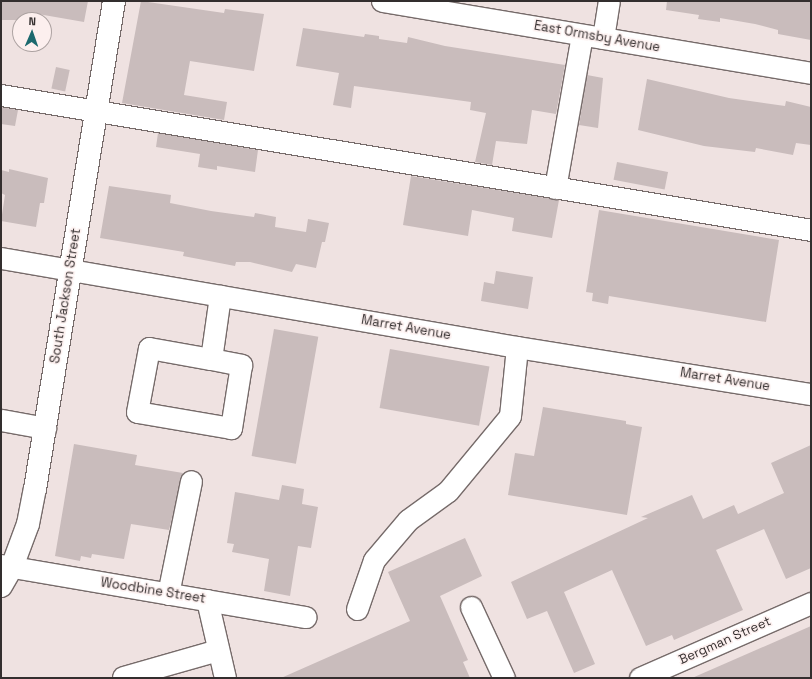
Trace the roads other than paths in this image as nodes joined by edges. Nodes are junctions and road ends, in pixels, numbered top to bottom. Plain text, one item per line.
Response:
1 (114, 1) edge
2 (382, 1) edge
3 (609, 1) edge
4 (582, 34) junction
5 (603, 38) junction
6 (811, 73) edge
7 (1, 95) edge
8 (96, 112) junction
9 (555, 188) junction
10 (811, 230) edge
11 (1, 258) edge
12 (70, 269) junction
13 (220, 296) junction
14 (517, 347) junction
15 (211, 359) junction
16 (811, 394) edge
17 (1, 420) edge
18 (45, 428) junction
19 (191, 481) dead end
20 (7, 566) edge
21 (1, 586) edge
22 (168, 594) junction
23 (206, 600) junction
24 (811, 603) edge
25 (471, 607) dead end
26 (357, 609) dead end
27 (306, 617) dead end
28 (218, 650) junction
29 (123, 677) dead end
30 (225, 678) edge
31 (504, 678) edge
32 (640, 678) edge

1 - 8 main road, South Jackson Street
2 - 4 street, East Ormsby Avenue
3 - 5 street
4 - 5 street, East Ormsby Avenue
4 - 9 street
5 - 6 street, East Ormsby Avenue
7 - 8 street
8 - 9 street
8 - 12 main road, South Jackson Street
9 - 10 street
11 - 12 street, Marret Avenue
12 - 13 street, Marret Avenue
12 - 18 main road, South Jackson Street
13 - 14 street, Marret Avenue
13 - 15 street
14 - 16 street, Marret Avenue
14 - 26 street
15 - 15 street
17 - 18 street
18 - 20 main road, South Jackson Street
19 - 22 street
20 - 21 main road, South Jackson Street
20 - 22 street, Woodbine Street
22 - 23 street, Woodbine Street
23 - 27 street, Woodbine Street
23 - 28 street
24 - 32 street, Bergman Street
25 - 31 street
28 - 29 street
28 - 30 street

